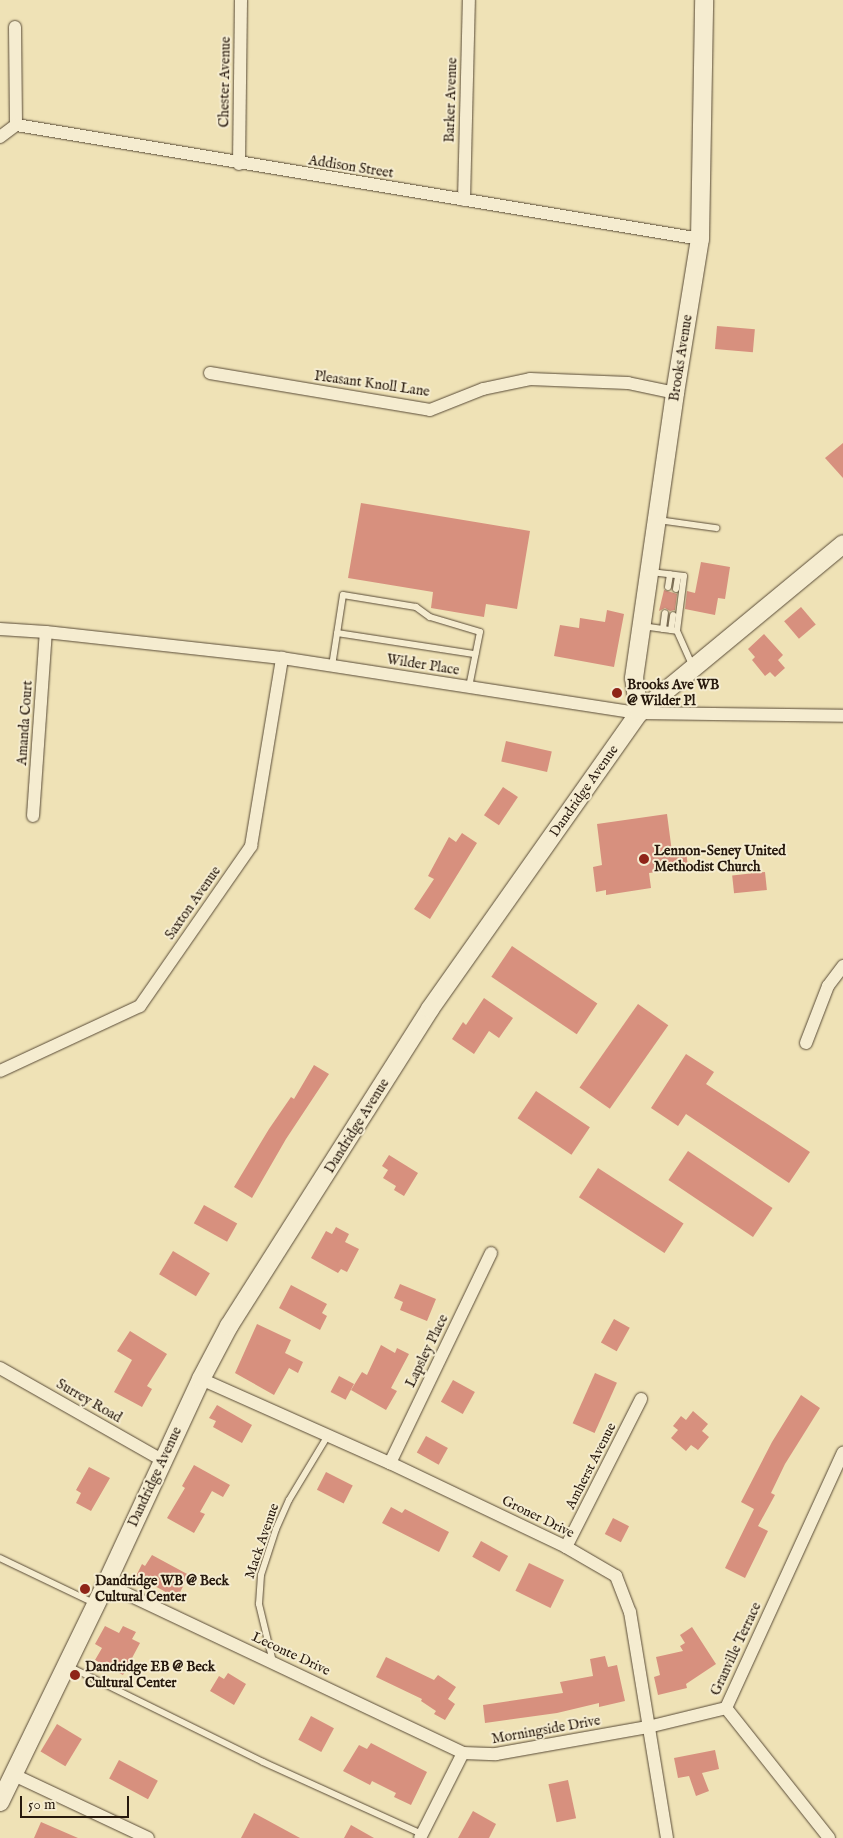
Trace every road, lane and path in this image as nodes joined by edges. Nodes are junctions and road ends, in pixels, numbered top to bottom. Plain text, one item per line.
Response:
1 (242, 0) edge
2 (469, 0) edge
3 (704, 0) edge
4 (15, 27) dead end
5 (16, 126) junction
6 (0, 137) edge
7 (239, 164) junction
8 (464, 200) junction
9 (700, 239) junction
10 (210, 373) dead end
11 (675, 393) junction
12 (657, 520) junction
13 (716, 528) dead end
14 (843, 544) edge
15 (650, 571) junction
16 (674, 575) junction
17 (668, 587) dead end
18 (676, 589) dead end
19 (642, 626) junction
20 (663, 629) junction
21 (0, 630) edge
22 (674, 630) junction
23 (46, 632) junction
24 (338, 633) junction
25 (475, 654) junction
26 (282, 658) junction
27 (332, 666) junction
28 (693, 668) junction
29 (469, 687) junction
30 (639, 713) junction
31 (843, 716) edge
32 (33, 816) dead end
33 (843, 966) edge
34 (806, 1043) dead end
35 (0, 1071) edge
36 (491, 1253) dead end
37 (0, 1368) edge
38 (201, 1379) junction
39 (641, 1399) dead end
40 (327, 1437) junction
41 (843, 1453) edge
42 (162, 1460) junction
43 (390, 1463) junction
44 (566, 1546) junction
45 (0, 1558) edge
46 (106, 1584) junction
47 (96, 1604) junction
48 (272, 1662) junction
49 (67, 1666) junction
50 (726, 1708) junction
51 (648, 1727) junction
52 (463, 1753) junction
53 (14, 1775) junction
54 (0, 1802) edge
55 (421, 1836) edge
56 (148, 1838) edge
57 (667, 1838) edge
58 (829, 1838) edge

1 - 7 street, Chester Avenue
2 - 8 street, Barker Avenue
3 - 9 street, Brooks Avenue
4 - 5 street
5 - 6 street
5 - 7 street, Addison Street
7 - 8 street, Addison Street
8 - 9 street, Addison Street
9 - 11 street, Brooks Avenue
10 - 11 street, Pleasant Knoll Lane
11 - 12 street, Brooks Avenue
12 - 13 lane
12 - 15 street, Brooks Avenue
14 - 28 street, Dandridge Avenue
15 - 16 lane
15 - 19 street, Brooks Avenue
16 - 17 lane
16 - 18 lane
16 - 22 lane
19 - 20 lane
19 - 30 street, Brooks Avenue
20 - 22 lane
20 - 22 lane
21 - 23 street, Wilder Place
22 - 28 lane
23 - 26 street, Wilder Place
23 - 32 street, Amanda Court
24 - 25 lane
24 - 25 lane
24 - 27 lane
25 - 29 lane
26 - 27 street, Wilder Place
26 - 35 street, Saxton Avenue
27 - 29 street, Wilder Place
28 - 30 street, Dandridge Avenue
29 - 30 street, Wilder Place
30 - 31 street, Wilder Place
30 - 38 street, Dandridge Avenue
33 - 34 street
36 - 43 street, Lapsley Place
37 - 42 street, Surrey Road
38 - 40 street, Groner Drive
38 - 42 street, Dandridge Avenue
39 - 44 street, Amherst Avenue
40 - 43 street, Groner Drive
40 - 48 lane, Mack Avenue
41 - 50 street, Granville Terrace
42 - 46 street, Dandridge Avenue
43 - 44 street, Groner Drive
44 - 51 street, Groner Drive
45 - 47 lane
46 - 47 street, Dandridge Avenue
46 - 48 street, Leconte Drive
47 - 49 street, Dandridge Avenue
48 - 52 street, Leconte Drive
49 - 53 street, Dandridge Avenue
49 - 55 lane
50 - 51 street, Morningside Drive
50 - 58 street, Granville Terrace
51 - 52 street, Morningside Drive
51 - 57 street, Groner Drive
52 - 55 street
53 - 54 street, Dandridge Avenue
53 - 56 street

